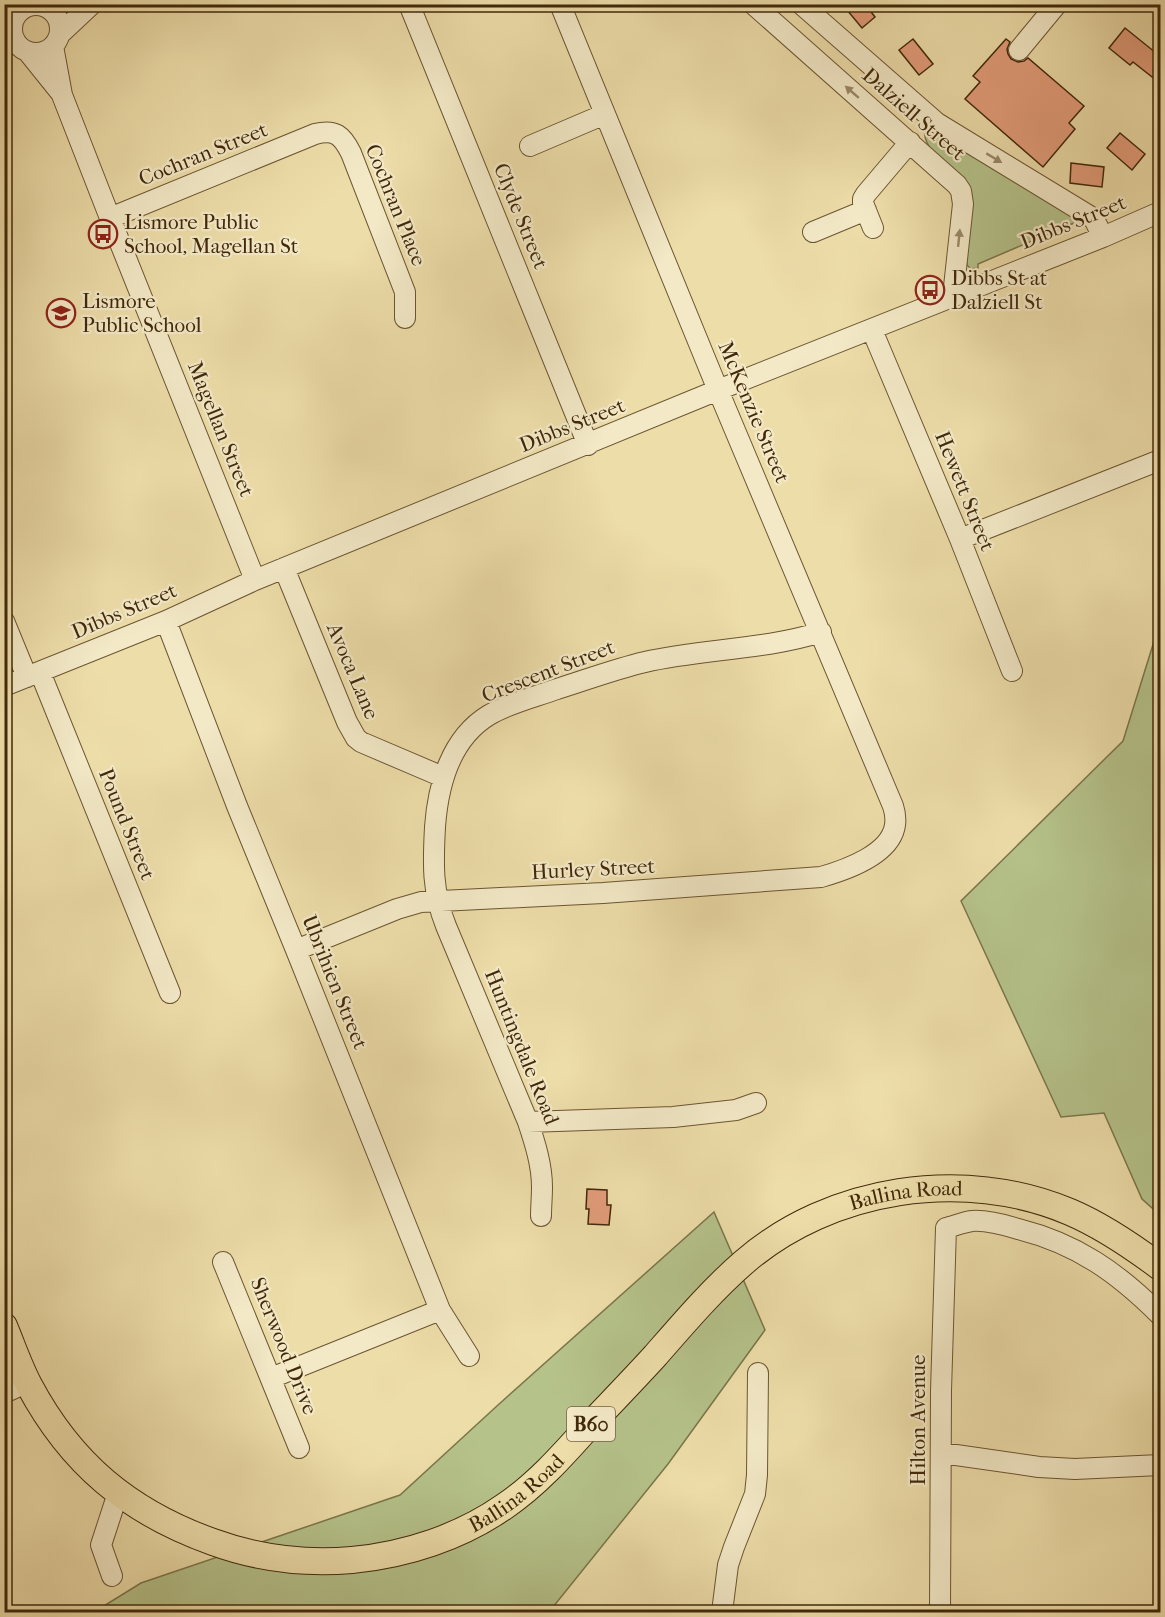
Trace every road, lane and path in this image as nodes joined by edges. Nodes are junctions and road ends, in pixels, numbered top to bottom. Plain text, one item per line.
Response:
1 (92, 4) edge
2 (409, 4) edge
3 (561, 4) edge
4 (753, 4) edge
5 (801, 4) edge
6 (1057, 4) edge
7 (52, 6) edge
8 (13, 18) edge
9 (56, 40) junction
10 (18, 50) edge
11 (1019, 50) dead end
12 (62, 95) junction
13 (605, 114) junction
14 (315, 134) joint
15 (910, 142) junction
16 (530, 146) dead end
17 (866, 210) junction
18 (1161, 212) edge
19 (110, 218) junction
20 (873, 228) dead end
21 (813, 232) dead end
22 (1103, 237) junction
23 (953, 296) junction
24 (405, 318) dead end
25 (872, 330) junction
26 (718, 390) junction
27 (588, 445) junction
28 (1161, 460) edge
29 (960, 539) junction
30 (284, 568) junction
31 (255, 580) junction
32 (4, 621) edge
33 (166, 621) junction
34 (820, 632) junction
35 (1012, 670) dead end
36 (34, 674) junction
37 (4, 686) edge
38 (443, 777) junction
39 (890, 838) joint
40 (437, 900) junction
41 (296, 950) junction
42 (170, 993) dead end
43 (756, 1103) dead end
44 (528, 1122) junction
45 (540, 1216) dead end
46 (223, 1262) dead end
47 (1161, 1267) edge
48 (440, 1311) junction
49 (1161, 1315) edge
50 (4, 1326) edge
51 (469, 1356) dead end
52 (758, 1373) dead end
53 (271, 1378) junction
54 (28, 1382) junction
55 (4, 1393) edge
56 (299, 1448) dead end
57 (942, 1453) junction
58 (1161, 1465) edge
59 (118, 1493) junction
60 (112, 1576) dead end
61 (722, 1612) edge
62 (940, 1612) edge

1 - 9 street
2 - 27 street, Clyde Street
3 - 13 street, McKenzie Street
15 -> 4 street, Dalziell Street
5 -> 22 street, Dalziell Street
6 - 11 street
7 - 8 street
7 - 9 street
8 - 10 street
9 - 10 street
9 - 12 street, Magellan Street
10 - 12 street, Magellan Street
12 - 19 street, Magellan Street
13 - 16 street
13 - 26 street, McKenzie Street
14 - 19 street, Cochran Street
14 - 24 street, Cochran Place
15 - 17 street
23 -> 15 street, Dalziell Street
17 - 20 street
17 - 21 street
18 - 22 street, Dibbs Street
19 - 31 street, Magellan Street
22 - 23 street, Dibbs Street
23 - 25 street, Dibbs Street
25 - 26 street, Dibbs Street
25 - 29 street, Hewett Street
26 - 27 street, Dibbs Street
26 - 34 street, McKenzie Street
27 - 30 street, Dibbs Street
28 - 29 street
29 - 35 street, Hewett Street
30 - 31 street, Dibbs Street
30 - 38 street, Avoca Lane
31 - 33 street, Dibbs Street
32 - 36 street, Pound Street
33 - 36 street, Dibbs Street
33 - 41 street, Ubrihien Street
34 - 38 street, Crescent Street
34 - 39 street, McKenzie Street
36 - 37 street, Dibbs Street
36 - 42 street, Pound Street
38 - 40 street, Crescent Street
39 - 40 street, Hurley Street
40 - 41 street, Hurley Street
40 - 44 street, Huntingdale Road
41 - 48 street, Ubrihien Street
43 - 44 street
44 - 45 street, Huntingdale Road
46 - 53 street, Sherwood Drive
47 - 59 main road, Ballina Road / B60
48 - 51 street, Ubrihien Street
48 - 53 street
49 - 57 street, Hilton Avenue
50 - 54 main road, Ballina Road / B60
52 - 61 street
53 - 56 street, Sherwood Drive
54 - 55 street
54 - 59 main road, Ballina Road / B60
57 - 58 street
57 - 62 street, Hilton Avenue
59 - 60 street

